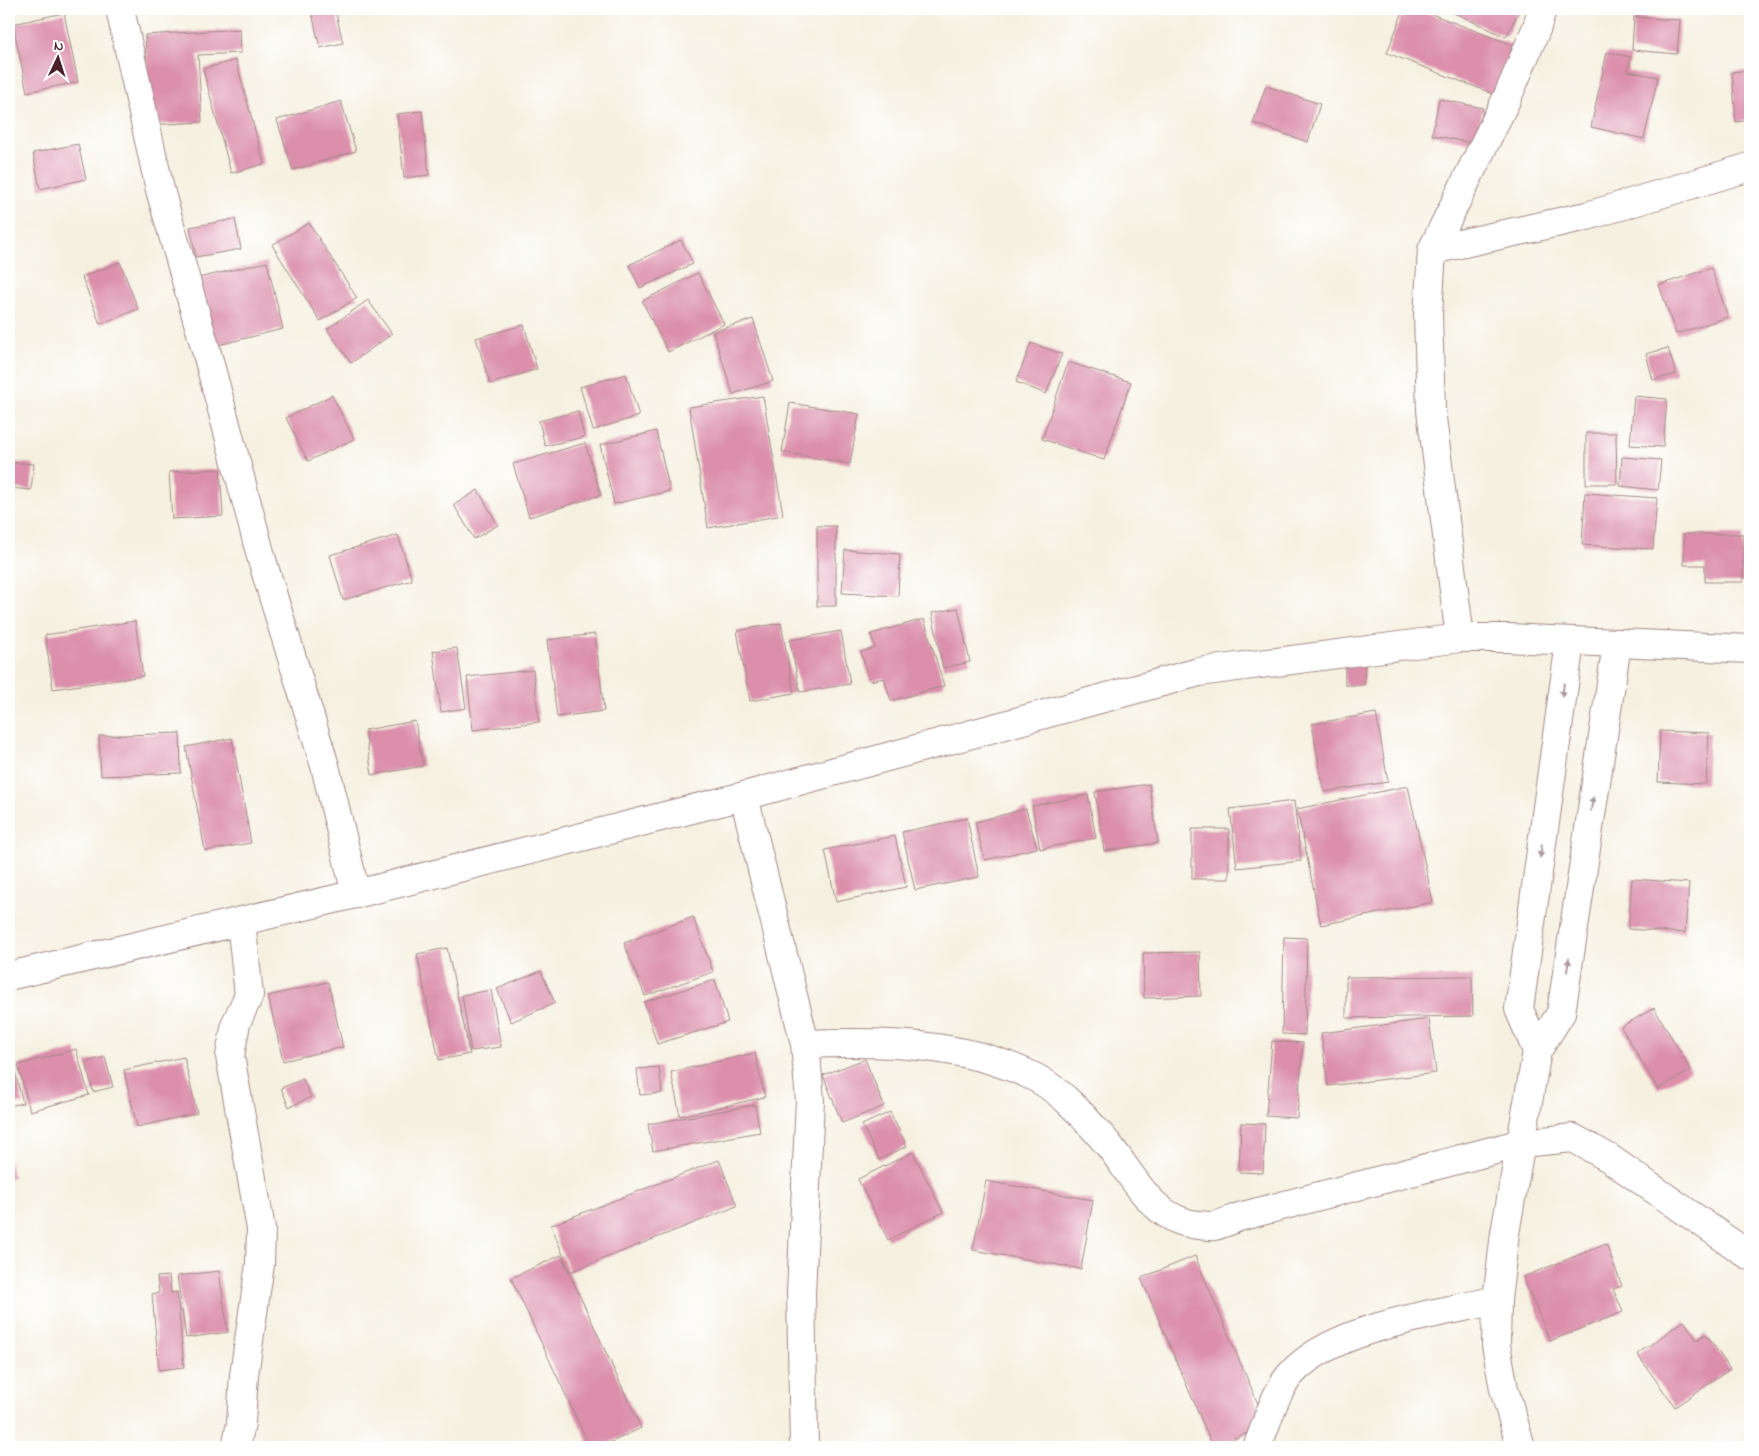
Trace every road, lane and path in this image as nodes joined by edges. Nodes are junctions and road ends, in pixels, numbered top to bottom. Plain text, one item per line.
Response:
1 (120, 9) edge
2 (1542, 9) edge
3 (1750, 167) edge
4 (1432, 250) junction
5 (1460, 638) junction
6 (1570, 642) junction
7 (1617, 644) junction
8 (1750, 649) edge
9 (744, 796) junction
10 (356, 894) junction
11 (241, 920) junction
12 (9, 976) edge
13 (804, 1044) junction
14 (1537, 1051) junction
15 (1522, 1143) junction
16 (1750, 1256) edge
17 (1497, 1300) junction
18 (236, 1447) edge
19 (804, 1447) edge
20 (1257, 1447) edge
21 (1521, 1447) edge

1 - 10 street
2 - 4 street
3 - 4 street
4 - 5 street
5 - 6 street
5 - 9 street
6 - 7 street
6 -> 14 street
7 - 8 street
14 -> 7 street
9 - 10 street
9 - 13 street
10 - 11 street
11 - 12 street
11 - 18 street
13 - 15 street
13 - 19 street
14 - 15 street
15 - 16 street
15 - 17 street
17 - 20 street
17 - 21 street

